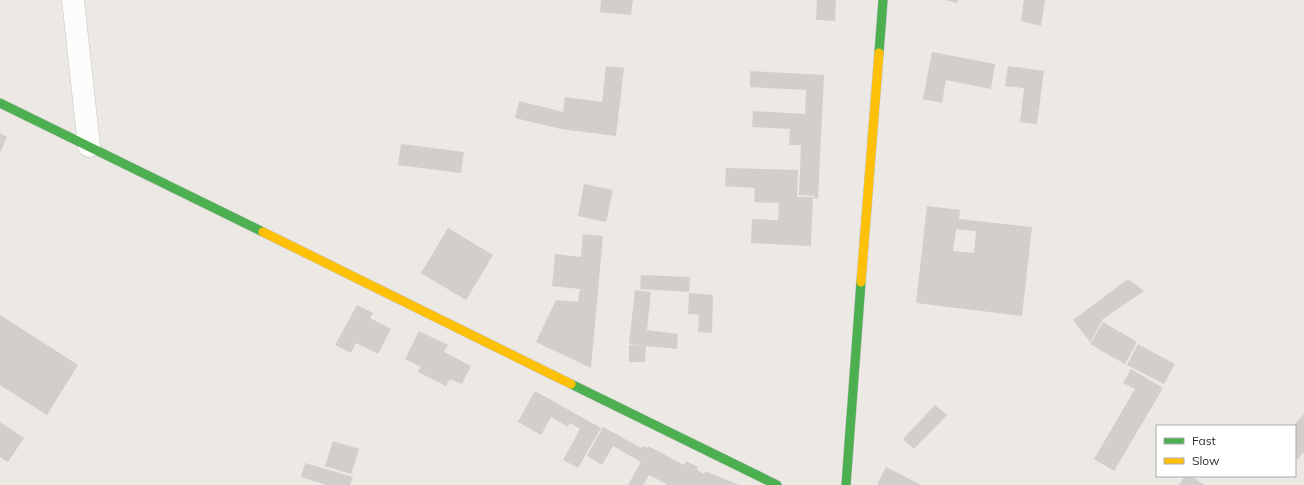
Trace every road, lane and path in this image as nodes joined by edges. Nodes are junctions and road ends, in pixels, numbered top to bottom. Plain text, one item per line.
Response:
1 (73, 0) edge
2 (883, 0) edge
3 (0, 103) edge
4 (89, 146) junction
5 (777, 485) edge
6 (846, 485) edge

1 - 4 street
2 - 6 street
3 - 4 street
4 - 5 street

